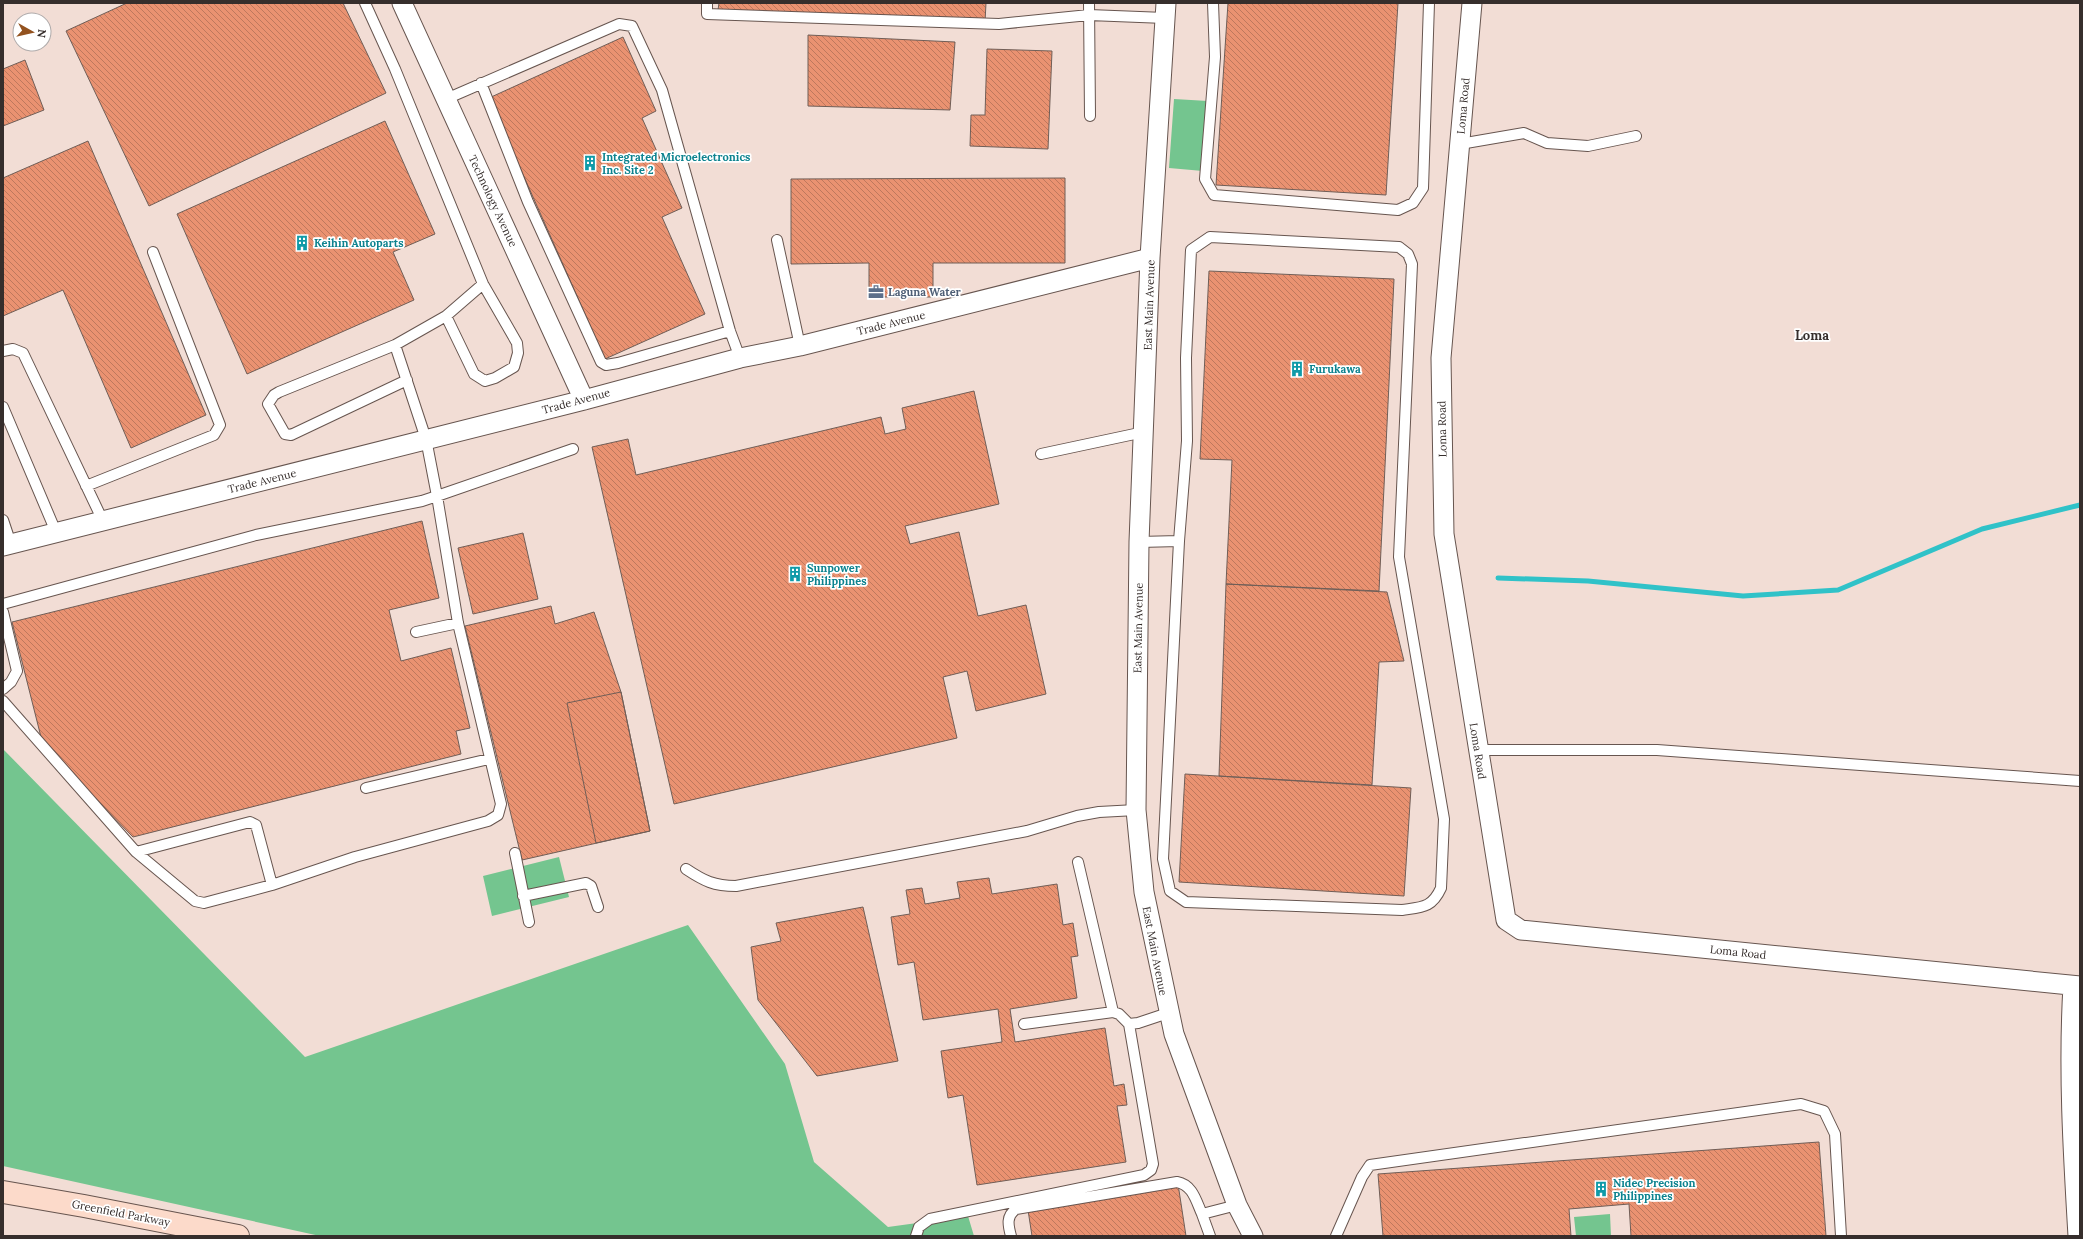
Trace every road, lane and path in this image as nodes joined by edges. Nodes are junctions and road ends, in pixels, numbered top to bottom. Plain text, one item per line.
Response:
1 (365, 3) edge
2 (402, 3) edge
3 (707, 3) edge
4 (1090, 3) edge
5 (1213, 3) edge
6 (1429, 3) edge
7 (1472, 3) edge
8 (1165, 11) edge
9 (1089, 15) junction
10 (481, 83) junction
11 (446, 99) junction
12 (1090, 116) dead end
13 (1636, 136) dead end
14 (1460, 144) junction
15 (777, 240) dead end
16 (153, 252) dead end
17 (1150, 258) junction
18 (483, 284) junction
19 (446, 316) junction
20 (730, 331) junction
21 (395, 345) junction
22 (800, 346) junction
23 (3, 351) edge
24 (740, 358) junction
25 (407, 380) junction
26 (584, 400) junction
27 (3, 406) edge
28 (1144, 432) junction
29 (426, 439) junction
30 (573, 449) dead end
31 (1041, 454) dead end
32 (86, 486) junction
33 (437, 496) junction
34 (3, 520) edge
35 (103, 521) junction
36 (56, 532) junction
37 (1179, 541) junction
38 (1139, 542) junction
39 (7, 545) edge
40 (3, 604) edge
41 (3, 612) edge
42 (458, 623) junction
43 (416, 632) dead end
44 (3, 689) edge
45 (3, 701) edge
46 (1477, 750) junction
47 (489, 759) junction
48 (2080, 781) edge
49 (366, 788) dead end
50 (1136, 810) junction
51 (136, 852) junction
52 (514, 853) dead end
53 (1078, 862) dead end
54 (686, 869) dead end
55 (272, 885) junction
56 (523, 896) junction
57 (598, 907) dead end
58 (529, 922) dead end
59 (2076, 986) edge
60 (1113, 1012) junction
61 (1168, 1013) junction
62 (1024, 1024) dead end
63 (1129, 1024) junction
64 (2076, 1136) edge
65 (3, 1192) edge
66 (1238, 1205) junction
67 (2078, 1207) edge
68 (1202, 1214) junction
69 (238, 1236) edge
70 (916, 1236) edge
71 (1011, 1236) edge
72 (1210, 1236) edge
73 (1253, 1236) edge
74 (1336, 1236) edge
75 (1841, 1236) edge
76 (2078, 1236) edge

1 - 18 lane
2 - 11 street, Technology Avenue
3 - 9 lane
4 - 9 lane
5 - 6 lane
7 - 14 street, Loma Road
8 - 9 lane
8 - 17 street, East Main Avenue
9 - 12 lane
10 - 11 lane
10 - 20 lane
10 - 20 lane
11 - 26 street, Technology Avenue
13 - 14 lane
14 - 46 street, Loma Road
15 - 22 lane
16 - 32 lane
17 - 22 street, Trade Avenue
17 - 28 street, East Main Avenue
18 - 19 lane
18 - 19 lane
19 - 21 lane
20 - 24 lane
21 - 25 lane
21 - 25 lane
22 - 24 street, Trade Avenue
23 - 32 lane
24 - 26 street, Trade Avenue
25 - 29 lane
26 - 29 street, Trade Avenue
27 - 36 lane
28 - 31 lane
28 - 38 street, East Main Avenue
29 - 33 lane
29 - 35 street, Trade Avenue
30 - 33 lane
32 - 35 lane
33 - 40 lane
33 - 42 lane
34 - 39 lane
35 - 36 street, Trade Avenue
36 - 39 street, Trade Avenue
37 - 37 lane
37 - 38 lane
38 - 50 street, East Main Avenue
41 - 44 lane
42 - 43 lane
42 - 47 lane
45 - 51 lane
46 - 48 lane
46 - 59 street, Loma Road
47 - 49 lane
47 - 55 lane
50 - 54 lane
50 - 61 street, East Main Avenue
51 - 55 lane
51 - 55 lane
52 - 56 lane
53 - 60 lane
56 - 57 lane
56 - 58 lane
59 - 64 street
60 - 62 lane
60 - 63 lane
61 - 63 lane
61 - 66 street, East Main Avenue
63 - 70 lane
64 - 67 street
65 - 69 main road, Greenfield Parkway
66 - 68 lane
66 - 73 street, East Main Avenue
67 - 76 street
68 - 71 lane
68 - 72 lane
74 - 75 lane

